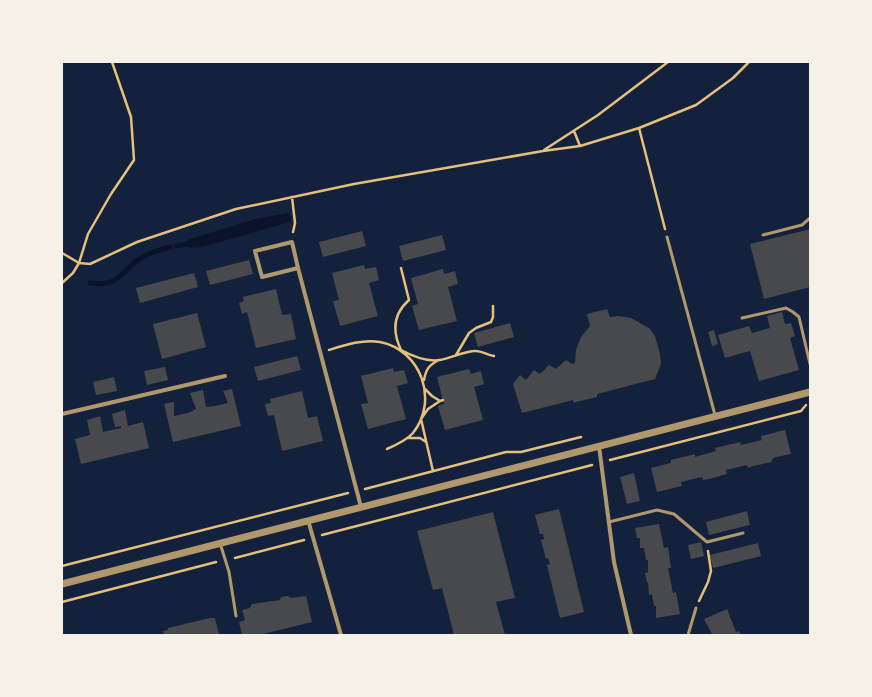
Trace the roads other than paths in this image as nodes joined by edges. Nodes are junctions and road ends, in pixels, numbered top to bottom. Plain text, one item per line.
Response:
1 (810, 218) edge
2 (763, 235) dead end
3 (667, 237) road end
4 (298, 268) junction
5 (742, 318) dead end
6 (810, 364) edge
7 (226, 376) dead end
8 (810, 392) edge
9 (62, 414) edge
10 (716, 416) junction
11 (599, 446) junction
12 (361, 507) junction
13 (308, 520) junction
14 (609, 522) junction
15 (743, 533) dead end
16 (220, 543) junction
17 (62, 584) edge
18 (696, 608) road end
19 (236, 616) dead end
20 (341, 635) edge
21 (631, 635) edge
22 (688, 635) edge

1 - 2 lane
3 - 10 lane
4 - 4 street
4 - 12 street
5 - 6 lane
7 - 9 street
8 - 10 street
10 - 11 street
11 - 12 street
11 - 14 street
12 - 13 street
13 - 16 street
13 - 20 street
14 - 15 lane
14 - 21 street
16 - 17 street
16 - 19 lane
18 - 22 lane

